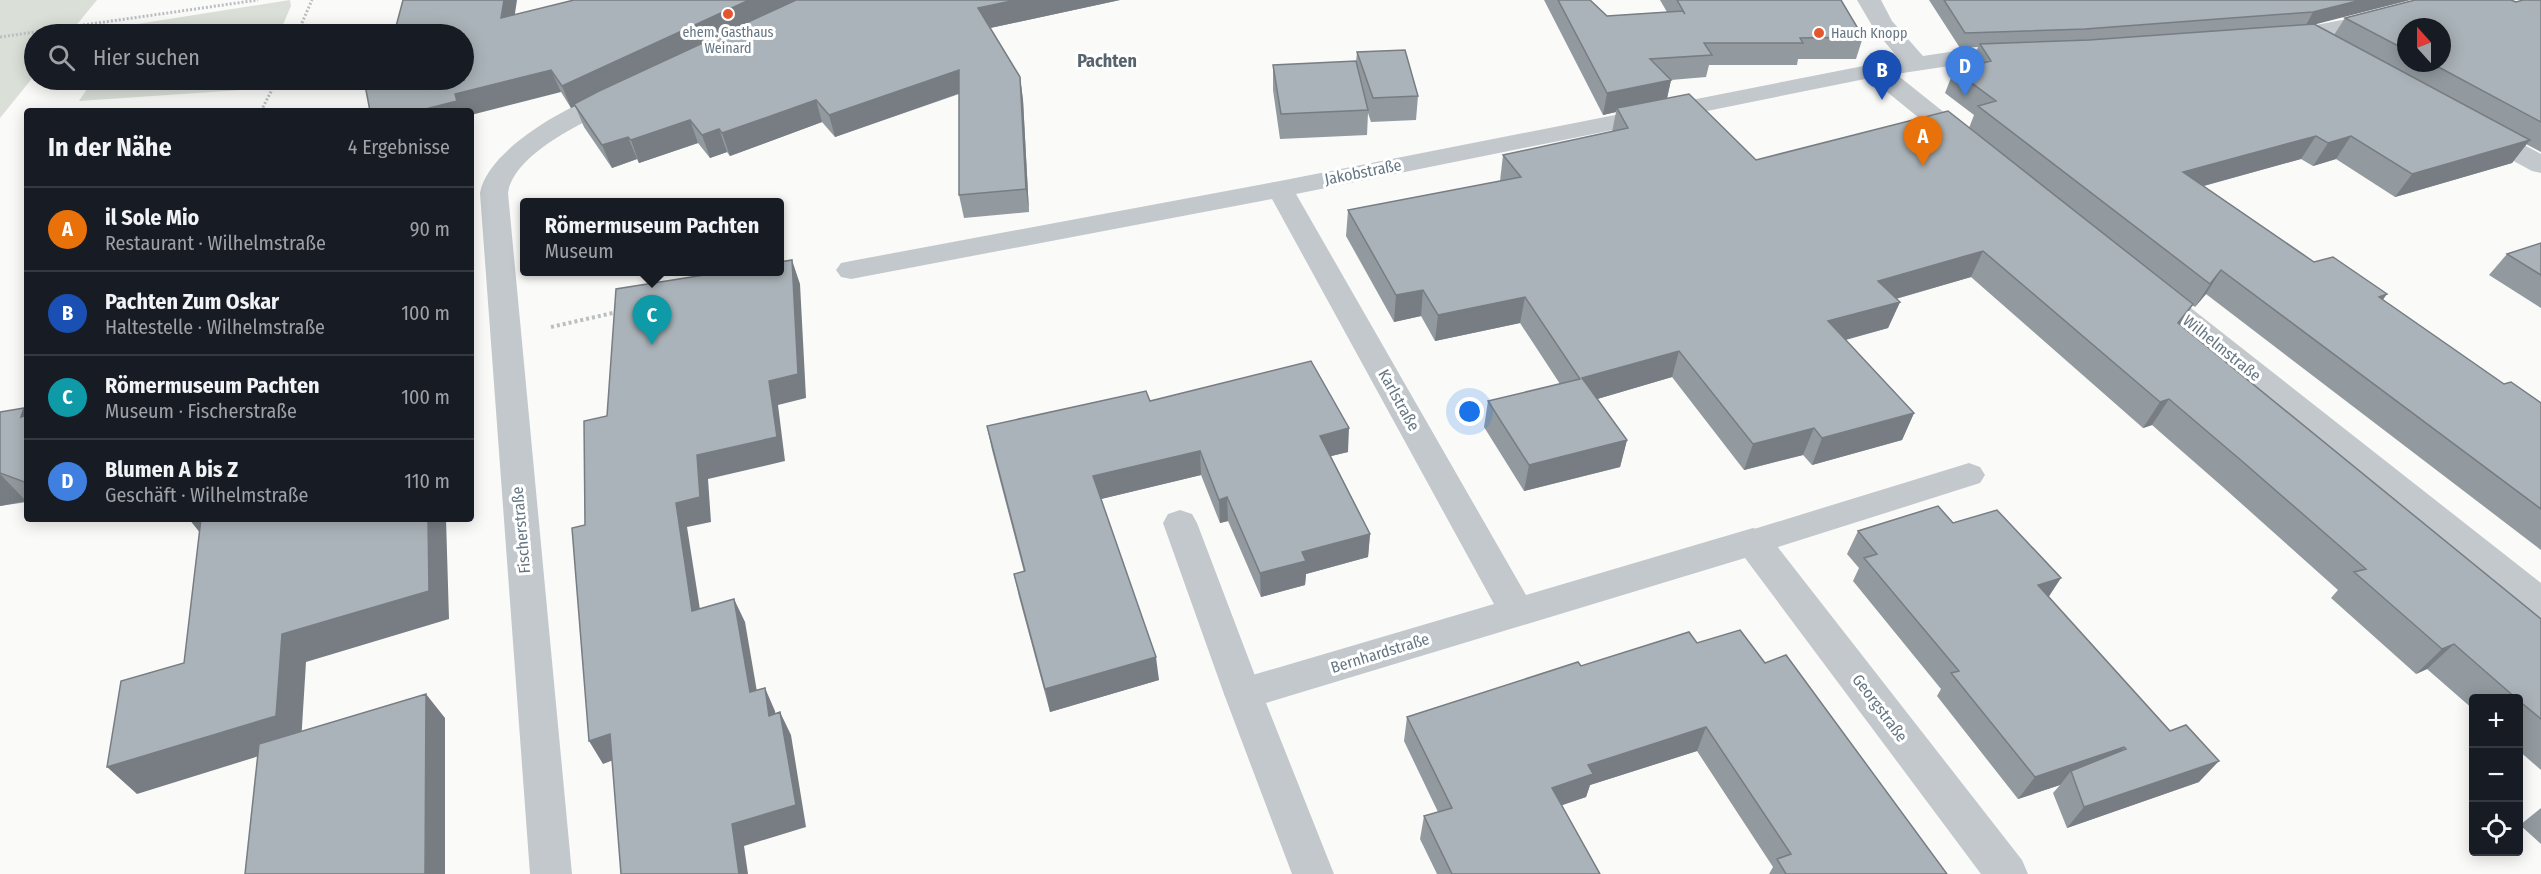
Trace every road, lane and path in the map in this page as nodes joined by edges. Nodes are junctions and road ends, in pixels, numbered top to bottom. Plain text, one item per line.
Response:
1 (258, 0) edge
2 (312, 0) edge
3 (1869, 0) edge
4 (2448, 0) edge
5 (233, 2) edge
6 (87, 24) edge
7 (301, 24) edge
8 (24, 33) edge
9 (2305, 36) junction
10 (0, 37) edge
11 (2260, 41) edge
12 (2336, 52) edge
13 (2044, 54) edge
14 (1916, 63) junction
15 (1875, 70) junction
16 (641, 86) edge
17 (272, 90) edge
18 (263, 108) edge
19 (2459, 120) edge
20 (1986, 159) edge
21 (2541, 165) edge
22 (1280, 189) junction
23 (851, 270) dead end
24 (2125, 270) edge
25 (624, 310) edge
26 (504, 338) junction
27 (1969, 475) dead end
28 (1180, 523) dead end
29 (1753, 542) junction
30 (2541, 604) edge
31 (1517, 612) junction
32 (1243, 694) junction
33 (551, 874) edge
34 (1313, 874) edge
35 (2007, 874) edge

1 - 5 path
2 - 7 path
3 - 14 street
4 - 9 street
5 - 6 path
8 - 10 path
9 - 11 street
9 - 12 street
13 - 14 street, Jakobstraße
14 - 15 street, Jakobstraße
15 - 20 street
15 - 22 street, Jakobstraße
16 - 26 street, Fischerstraße
17 - 18 path
19 - 21 street
22 - 23 street, Jakobstraße
22 - 31 street, Karlstraße
24 - 30 street, Wilhelmstraße
25 - 26 path
26 - 33 street, Fischerstraße
27 - 29 lane
28 - 32 lane
29 - 31 street
29 - 35 street, Georgstraße
31 - 32 street, Bernhardstraße
32 - 34 street

